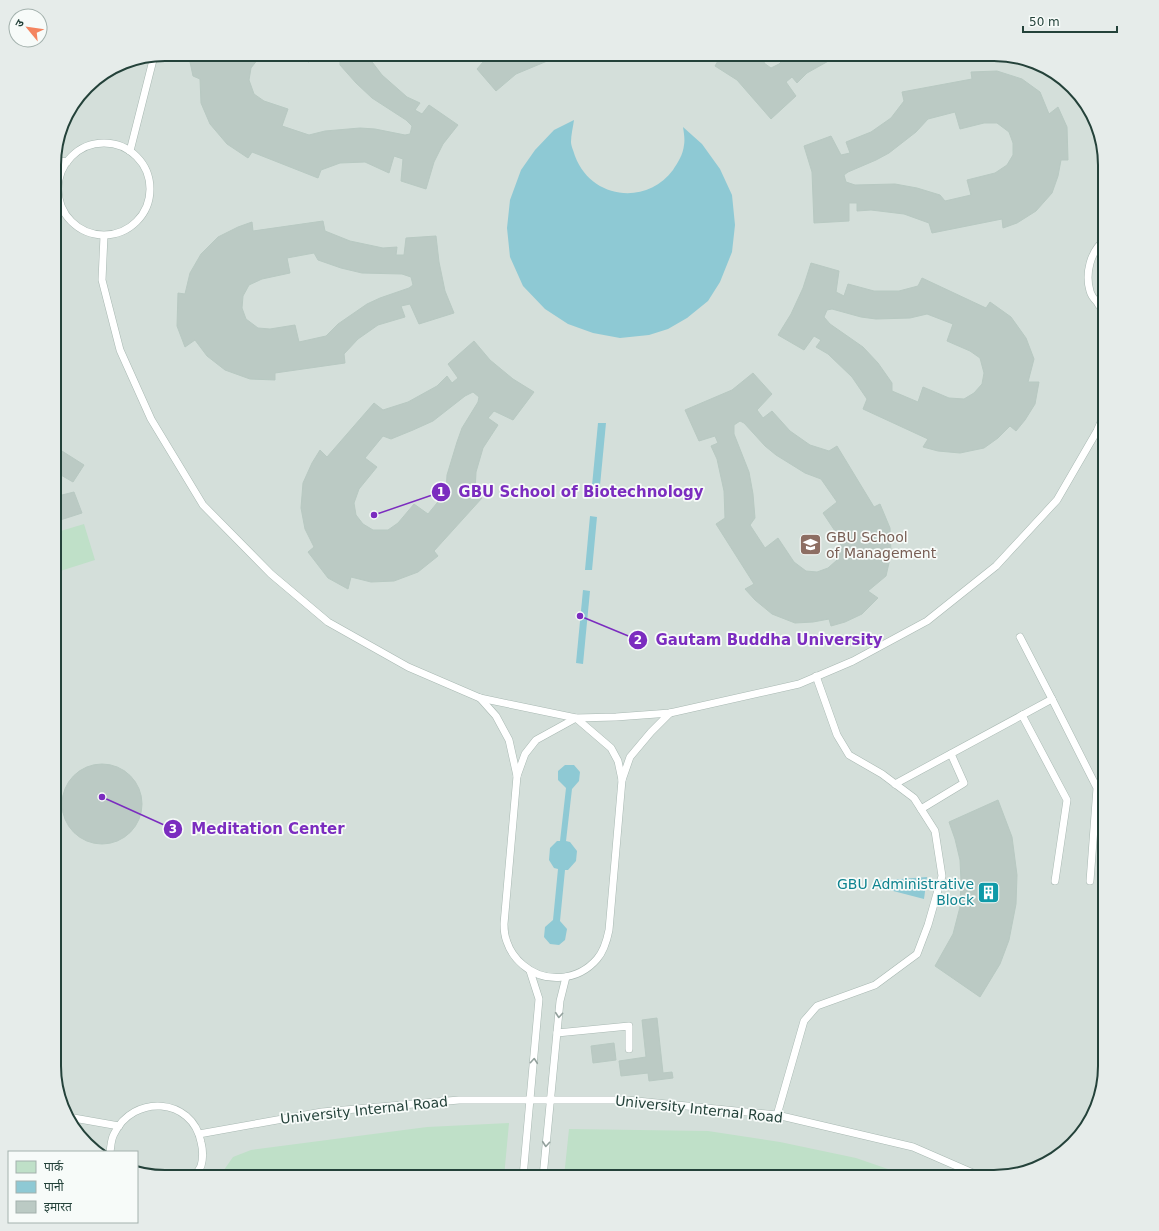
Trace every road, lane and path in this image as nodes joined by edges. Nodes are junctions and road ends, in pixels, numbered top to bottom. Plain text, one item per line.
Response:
1 (153, 62) edge
2 (130, 151) junction
3 (61, 161) edge
4 (67, 162) junction
5 (61, 172) edge
6 (61, 206) edge
7 (104, 236) junction
8 (1098, 248) edge
9 (1098, 304) edge
10 (1098, 429) edge
11 (1020, 637) dead end
12 (816, 676) junction
13 (480, 698) junction
14 (1052, 699) junction
15 (670, 713) junction
16 (1022, 715) junction
17 (576, 718) junction
18 (951, 754) junction
19 (517, 776) junction
20 (622, 780) junction
21 (895, 784) junction
22 (921, 809) junction
23 (1055, 881) dead end
24 (1090, 881) dead end
25 (530, 971) junction
26 (566, 977) junction
27 (557, 1033) junction
28 (629, 1049) dead end
29 (530, 1100) junction
30 (550, 1100) junction
31 (777, 1115) junction
32 (76, 1119) edge
33 (119, 1126) junction
34 (199, 1134) junction
35 (110, 1151) edge
36 (199, 1170) edge
37 (524, 1170) edge
38 (544, 1170) edge
39 (966, 1170) edge

1 - 2 lane
2 - 4 lane
2 - 7 lane
3 - 4 lane
4 - 5 lane
6 - 7 lane
7 - 13 lane
8 - 9 lane
10 - 12 lane
11 - 14 lane
12 - 15 lane
12 - 21 lane
13 - 17 lane
13 - 19 lane
14 - 16 lane
14 - 24 lane
15 - 17 lane
15 - 20 lane
16 - 18 lane
16 - 23 lane
17 - 19 lane
17 - 20 lane
18 - 21 lane
18 - 22 lane
19 - 25 lane
20 - 26 lane
21 - 22 lane
22 - 31 lane
25 - 26 lane
29 -> 25 lane
26 -> 27 lane
27 - 28 lane
27 - 30 lane
29 - 30 lane, University Internal Road
29 - 34 lane, University Internal Road
29 - 37 lane
30 - 31 lane, University Internal Road
30 -> 38 lane
31 - 39 lane, University Internal Road
32 - 33 lane
33 - 34 lane
33 - 35 lane
34 - 36 lane

